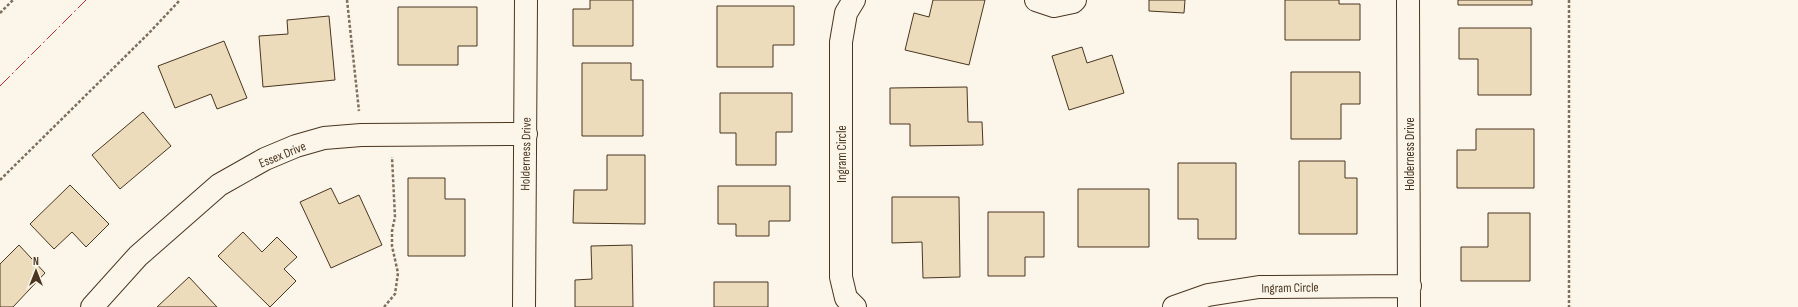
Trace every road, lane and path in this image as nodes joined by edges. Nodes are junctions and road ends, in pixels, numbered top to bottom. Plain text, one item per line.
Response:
1 (13, 0) edge
2 (180, 0) edge
3 (347, 0) edge
4 (526, 0) edge
5 (854, 0) edge
6 (1036, 0) edge
7 (1075, 0) edge
8 (1408, 0) edge
9 (1569, 0) edge
10 (0, 13) edge
11 (526, 134) junction
12 (361, 135) junction
13 (393, 135) junction
14 (0, 180) edge
15 (1410, 297) edge
16 (92, 307) edge
17 (384, 307) edge
18 (524, 307) edge
19 (855, 307) edge
20 (1174, 307) edge
21 (1569, 307) edge

1 - 10 path
2 - 14 path
3 - 12 path
4 - 11 street, Holderness Drive
5 - 19 street, Ingram Circle
6 - 7 street
8 - 15 street, Holderness Drive
9 - 21 path
11 - 13 street, Essex Drive
11 - 18 street, Holderness Drive
12 - 13 street, Essex Drive
12 - 16 street, Essex Drive
13 - 17 path
15 - 20 street, Ingram Circle

